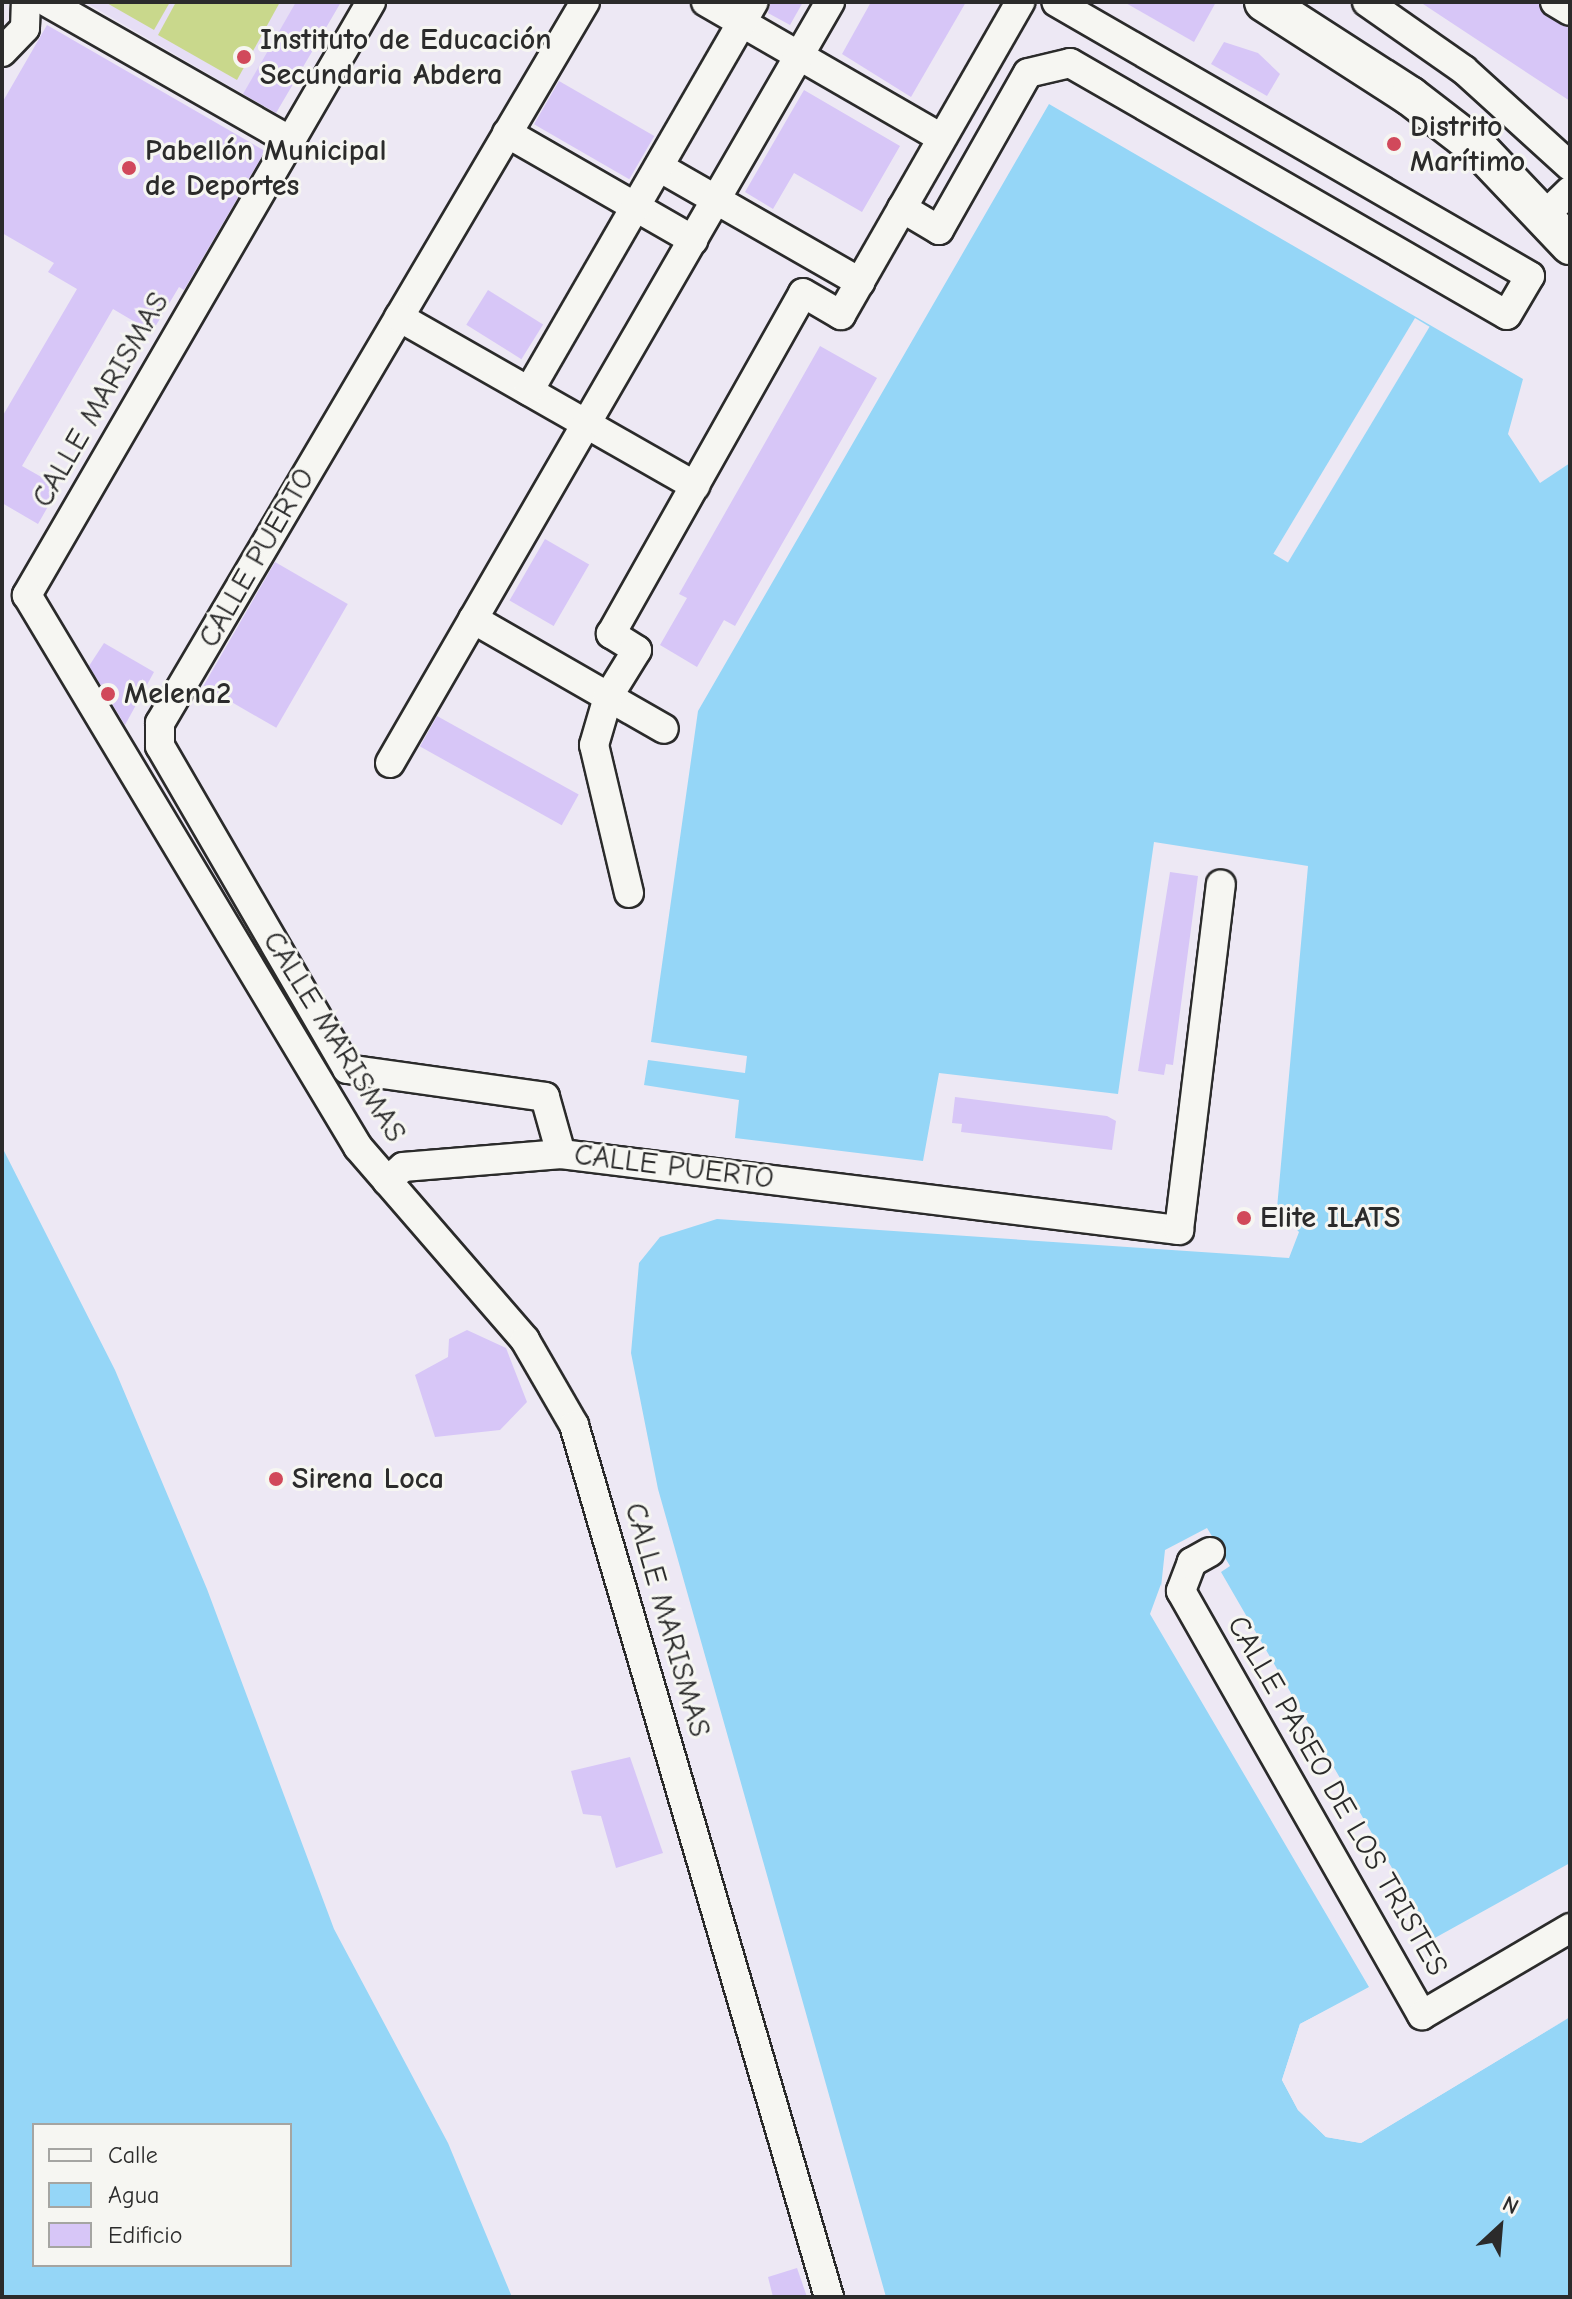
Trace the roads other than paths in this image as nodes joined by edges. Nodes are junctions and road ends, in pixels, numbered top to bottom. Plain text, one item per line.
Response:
1 (26, 2) edge
2 (47, 2) edge
3 (371, 2) edge
4 (585, 2) edge
5 (706, 2) edge
6 (830, 2) edge
7 (1020, 2) edge
8 (1056, 2) edge
9 (1264, 2) edge
10 (1367, 2) edge
11 (1555, 2) edge
12 (1570, 11) edge
13 (748, 12) edge
14 (2, 52) edge
15 (799, 56) junction
16 (507, 133) junction
17 (942, 138) junction
18 (291, 141) junction
19 (1570, 166) edge
20 (659, 167) junction
21 (716, 200) junction
22 (636, 207) junction
23 (902, 208) junction
24 (1562, 213) edge
25 (693, 240) junction
26 (1570, 245) edge
27 (860, 282) junction
28 (399, 317) junction
29 (529, 391) junction
30 (586, 424) junction
31 (695, 486) junction
32 (473, 619) junction
33 (608, 697) junction
34 (664, 729) dead end
35 (390, 763) dead end
36 (1221, 885) dead end
37 (629, 893) dead end
38 (561, 1154) junction
39 (387, 1181) junction
40 (1210, 1552) dead end
41 (1570, 1928) edge
42 (829, 2297) edge

1 - 14 street
2 - 18 street
3 - 18 street, CALLE MARISMAS
4 - 16 street, CALLE PUERTO
5 - 13 street
6 - 15 street
7 - 17 street
8 - 23 street
9 - 24 street
10 - 19 street
11 - 12 street
13 - 15 street
13 - 20 street
15 - 17 street
15 - 21 street
16 - 22 street
16 - 28 street, CALLE PUERTO
17 - 23 street
18 - 39 street, CALLE MARISMAS
20 - 21 street
20 - 22 street
21 - 25 street
21 - 27 street
22 - 25 street
22 - 29 street
23 - 27 street
24 - 26 street
25 - 30 street
27 - 31 street
28 - 29 street
28 - 38 street, CALLE PUERTO
29 - 30 street
30 - 31 street
30 - 32 street
31 - 33 street
32 - 33 street
32 - 35 street
33 - 34 street
33 - 37 street
36 - 38 street, CALLE PUERTO
38 - 39 street
39 - 42 street, CALLE MARISMAS
40 - 41 street, CALLE PASEO DE LOS TRISTES

